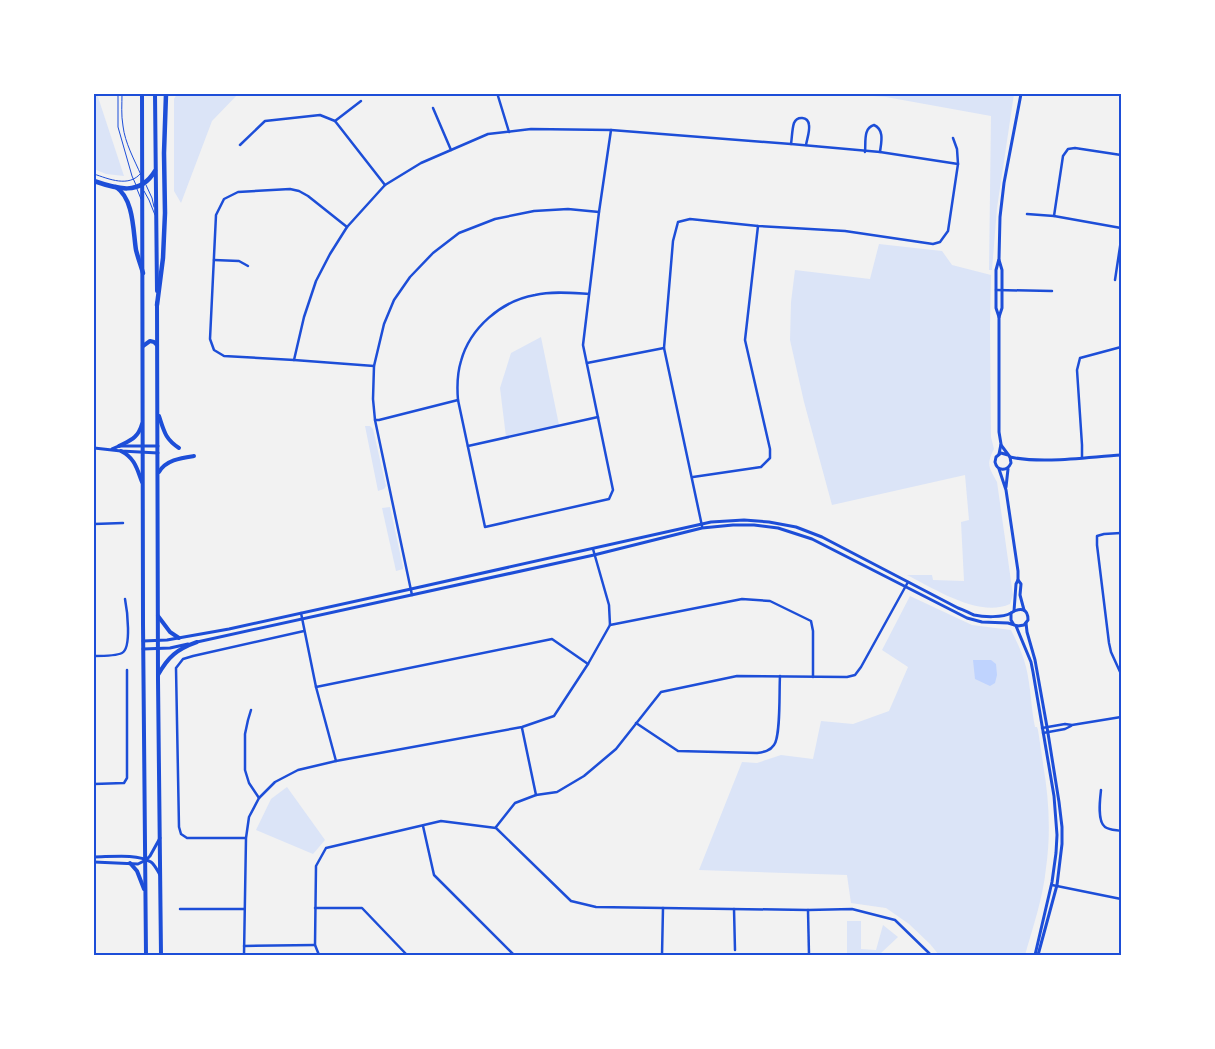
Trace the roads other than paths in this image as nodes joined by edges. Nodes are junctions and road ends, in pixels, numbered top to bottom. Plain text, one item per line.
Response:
1 (118, 94) edge
2 (122, 94) edge
3 (142, 94) edge
4 (155, 94) edge
5 (166, 94) edge
6 (1021, 94) edge
7 (498, 96) dead end
8 (361, 101) dead end
9 (433, 108) dead end
10 (335, 121) junction
11 (611, 130) junction
12 (510, 132) junction
13 (953, 138) dead end
14 (791, 144) junction
15 (240, 145) dead end
16 (806, 146) junction
17 (451, 150) junction
18 (865, 152) junction
19 (880, 152) junction
20 (1121, 155) edge
21 (958, 164) junction
22 (155, 171) junction
23 (94, 174) edge
24 (142, 174) junction
25 (134, 180) junction
26 (94, 181) edge
27 (129, 182) junction
28 (385, 185) junction
29 (140, 186) junction
30 (116, 187) junction
31 (599, 212) junction
32 (1026, 214) dead end
33 (1054, 216) junction
34 (156, 221) junction
35 (758, 226) junction
36 (347, 227) junction
37 (1121, 228) edge
38 (1121, 240) edge
39 (214, 260) junction
40 (999, 260) junction
41 (248, 266) dead end
42 (143, 273) junction
43 (1115, 280) dead end
44 (996, 290) junction
45 (1002, 290) junction
46 (1052, 292) dead end
47 (589, 294) junction
48 (157, 305) junction
49 (999, 317) junction
50 (157, 345) junction
51 (143, 346) junction
52 (1121, 347) edge
53 (664, 348) junction
54 (294, 360) junction
55 (587, 363) junction
56 (374, 366) junction
57 (458, 400) junction
58 (158, 411) junction
59 (598, 417) junction
60 (143, 419) junction
61 (375, 420) junction
62 (1000, 444) junction
63 (119, 446) junction
64 (143, 446) junction
65 (158, 446) junction
66 (467, 446) junction
67 (94, 448) edge
68 (179, 448) dead end
69 (111, 449) junction
70 (121, 451) junction
71 (143, 452) junction
72 (158, 453) junction
73 (999, 454) junction
74 (1121, 455) edge
75 (194, 456) dead end
76 (1009, 456) junction
77 (1082, 457) junction
78 (1022, 460) junction
79 (1011, 463) junction
80 (1008, 468) junction
81 (999, 469) junction
82 (158, 474) junction
83 (692, 477) junction
84 (143, 484) junction
85 (1006, 490) junction
86 (122, 523) dead end
87 (94, 524) edge
88 (701, 524) junction
89 (702, 528) junction
90 (1121, 533) edge
91 (593, 549) junction
92 (594, 554) junction
93 (1018, 580) junction
94 (908, 582) junction
95 (905, 588) junction
96 (411, 589) junction
97 (412, 595) junction
98 (125, 599) dead end
99 (1024, 610) junction
100 (301, 612) junction
101 (1012, 612) junction
102 (158, 616) junction
103 (302, 619) junction
104 (1026, 623) junction
105 (610, 625) junction
106 (1015, 625) junction
107 (304, 631) junction
108 (179, 638) junction
109 (158, 640) junction
110 (143, 641) junction
111 (197, 642) junction
112 (158, 648) junction
113 (143, 649) junction
114 (94, 656) edge
115 (588, 664) junction
116 (128, 670) dead end
117 (1121, 674) edge
118 (158, 676) junction
119 (780, 676) junction
120 (813, 677) junction
121 (316, 688) junction
122 (251, 710) dead end
123 (1121, 717) edge
124 (636, 723) junction
125 (1072, 725) junction
126 (522, 727) junction
127 (1047, 727) junction
128 (1042, 728) junction
129 (1048, 732) junction
130 (1043, 733) junction
131 (336, 761) junction
132 (94, 784) edge
133 (1101, 790) dead end
134 (536, 795) junction
135 (258, 798) junction
136 (423, 826) junction
137 (496, 828) junction
138 (1121, 831) edge
139 (160, 837) junction
140 (246, 838) junction
141 (94, 857) edge
142 (146, 860) junction
143 (94, 862) edge
144 (130, 863) junction
145 (161, 876) junction
146 (1052, 885) junction
147 (1057, 885) junction
148 (146, 894) junction
149 (1121, 899) edge
150 (315, 908) junction
151 (663, 908) junction
152 (180, 909) dead end
153 (244, 909) junction
154 (734, 909) junction
155 (808, 910) junction
156 (315, 945) junction
157 (244, 946) junction
158 (735, 950) dead end
159 (146, 955) edge
160 (161, 955) edge
161 (244, 955) edge
162 (319, 955) edge
163 (407, 955) edge
164 (514, 955) edge
165 (662, 955) edge
166 (809, 955) edge
167 (931, 955) edge
168 (1037, 955) edge

1 - 25 lane
2 - 24 lane
3 - 24 highway
4 - 22 highway
5 - 48 highway
6 - 40 main road
7 - 12 street
8 - 10 street
9 - 17 street
10 - 15 street
10 - 28 street
11 - 12 street
11 - 14 street
11 - 31 street
12 - 17 street
13 - 21 street
14 - 16 street
14 - 16 street
16 - 18 street
17 - 28 street
18 - 19 street
18 - 19 street
19 - 21 street
20 - 33 street
21 - 35 street
22 - 29 highway
22 - 34 highway
23 - 27 lane
24 - 25 lane
24 - 29 highway
25 - 27 lane
25 - 29 lane
26 - 30 highway
27 - 29 lane
28 - 36 street
29 - 30 highway
29 - 34 lane
29 - 34 lane
29 - 42 highway
30 - 42 highway
31 - 47 street
31 - 56 street
32 - 33 street
33 - 37 street
34 - 48 highway
35 - 53 street
35 - 83 street
36 - 39 street
36 - 54 street
38 - 43 street
39 - 41 street
39 - 54 street
40 - 44 main road
40 - 45 main road
42 - 51 highway
44 - 45 street
44 - 49 main road
45 - 46 street
45 - 49 main road
47 - 55 street
47 - 57 street
48 - 50 highway
49 - 62 main road
50 - 51 highway
50 - 58 highway
51 - 60 highway
52 - 77 street
53 - 55 street
53 - 83 street
54 - 56 street
55 - 59 street
56 - 61 street
57 - 61 street
57 - 66 street
58 - 65 highway
58 - 68 highway
59 - 66 street
59 - 66 street
60 - 63 highway
60 - 64 highway
61 - 96 street
62 - 73 main road
62 - 76 main road
63 - 64 main road
63 - 69 main road
64 - 65 main road
64 - 71 highway
65 - 72 highway
67 - 69 main road
69 - 70 main road
70 - 71 main road
70 - 84 highway
71 - 72 main road
71 - 84 highway
72 - 82 highway
73 - 76 main road
73 - 81 main road
74 - 77 main road
75 - 82 highway
76 - 78 main road
76 - 79 main road
77 - 78 main road
78 - 79 main road
79 - 80 main road
80 - 81 main road
80 - 85 main road
81 - 85 main road
82 - 102 highway
83 - 88 street
84 - 110 highway
85 - 93 main road
86 - 87 street
88 - 89 street
88 - 91 main road
88 - 94 main road
89 - 92 main road
89 - 95 main road
90 - 117 street
91 - 92 street
91 - 96 main road
92 - 97 main road
92 - 105 street
93 - 99 main road
93 - 101 main road
94 - 95 street
94 - 101 main road
95 - 106 main road
95 - 120 street
96 - 97 street
96 - 100 main road
97 - 103 main road
98 - 114 street
99 - 101 main road
99 - 104 main road
100 - 103 street
100 - 108 main road
101 - 106 main road
102 - 108 highway
102 - 109 highway
103 - 107 street
103 - 111 main road
104 - 106 main road
104 - 127 main road
105 - 115 street
105 - 120 street
106 - 128 main road
107 - 121 street
107 - 140 street
108 - 109 main road
109 - 110 main road
109 - 112 highway
110 - 113 highway
111 - 112 main road
111 - 118 highway
112 - 113 main road
112 - 118 highway
113 - 142 highway
115 - 121 street
115 - 126 street
116 - 132 street
118 - 139 highway
119 - 120 street
119 - 124 street
119 - 124 street
121 - 131 street
122 - 135 street
123 - 125 street
124 - 134 street
125 - 127 street
125 - 129 street
126 - 131 street
126 - 134 street
127 - 128 street
127 - 129 main road
128 - 130 main road
129 - 130 street
129 - 147 main road
130 - 146 main road
131 - 135 street
133 - 138 street
134 - 137 street
135 - 140 street
136 - 137 street
136 - 150 street
136 - 164 street
137 - 151 street
139 - 142 main road
139 - 145 highway
140 - 153 street
141 - 142 main road
142 - 144 main road
142 - 145 main road
142 - 148 highway
143 - 144 main road
144 - 148 highway
145 - 160 highway
146 - 147 street
146 - 168 main road
147 - 149 street
147 - 168 main road
148 - 159 highway
150 - 156 street
150 - 163 street
151 - 154 street
151 - 165 street
152 - 153 street
153 - 157 street
154 - 155 street
154 - 158 street
155 - 166 street
155 - 167 street
156 - 157 street
156 - 162 street
157 - 161 street

